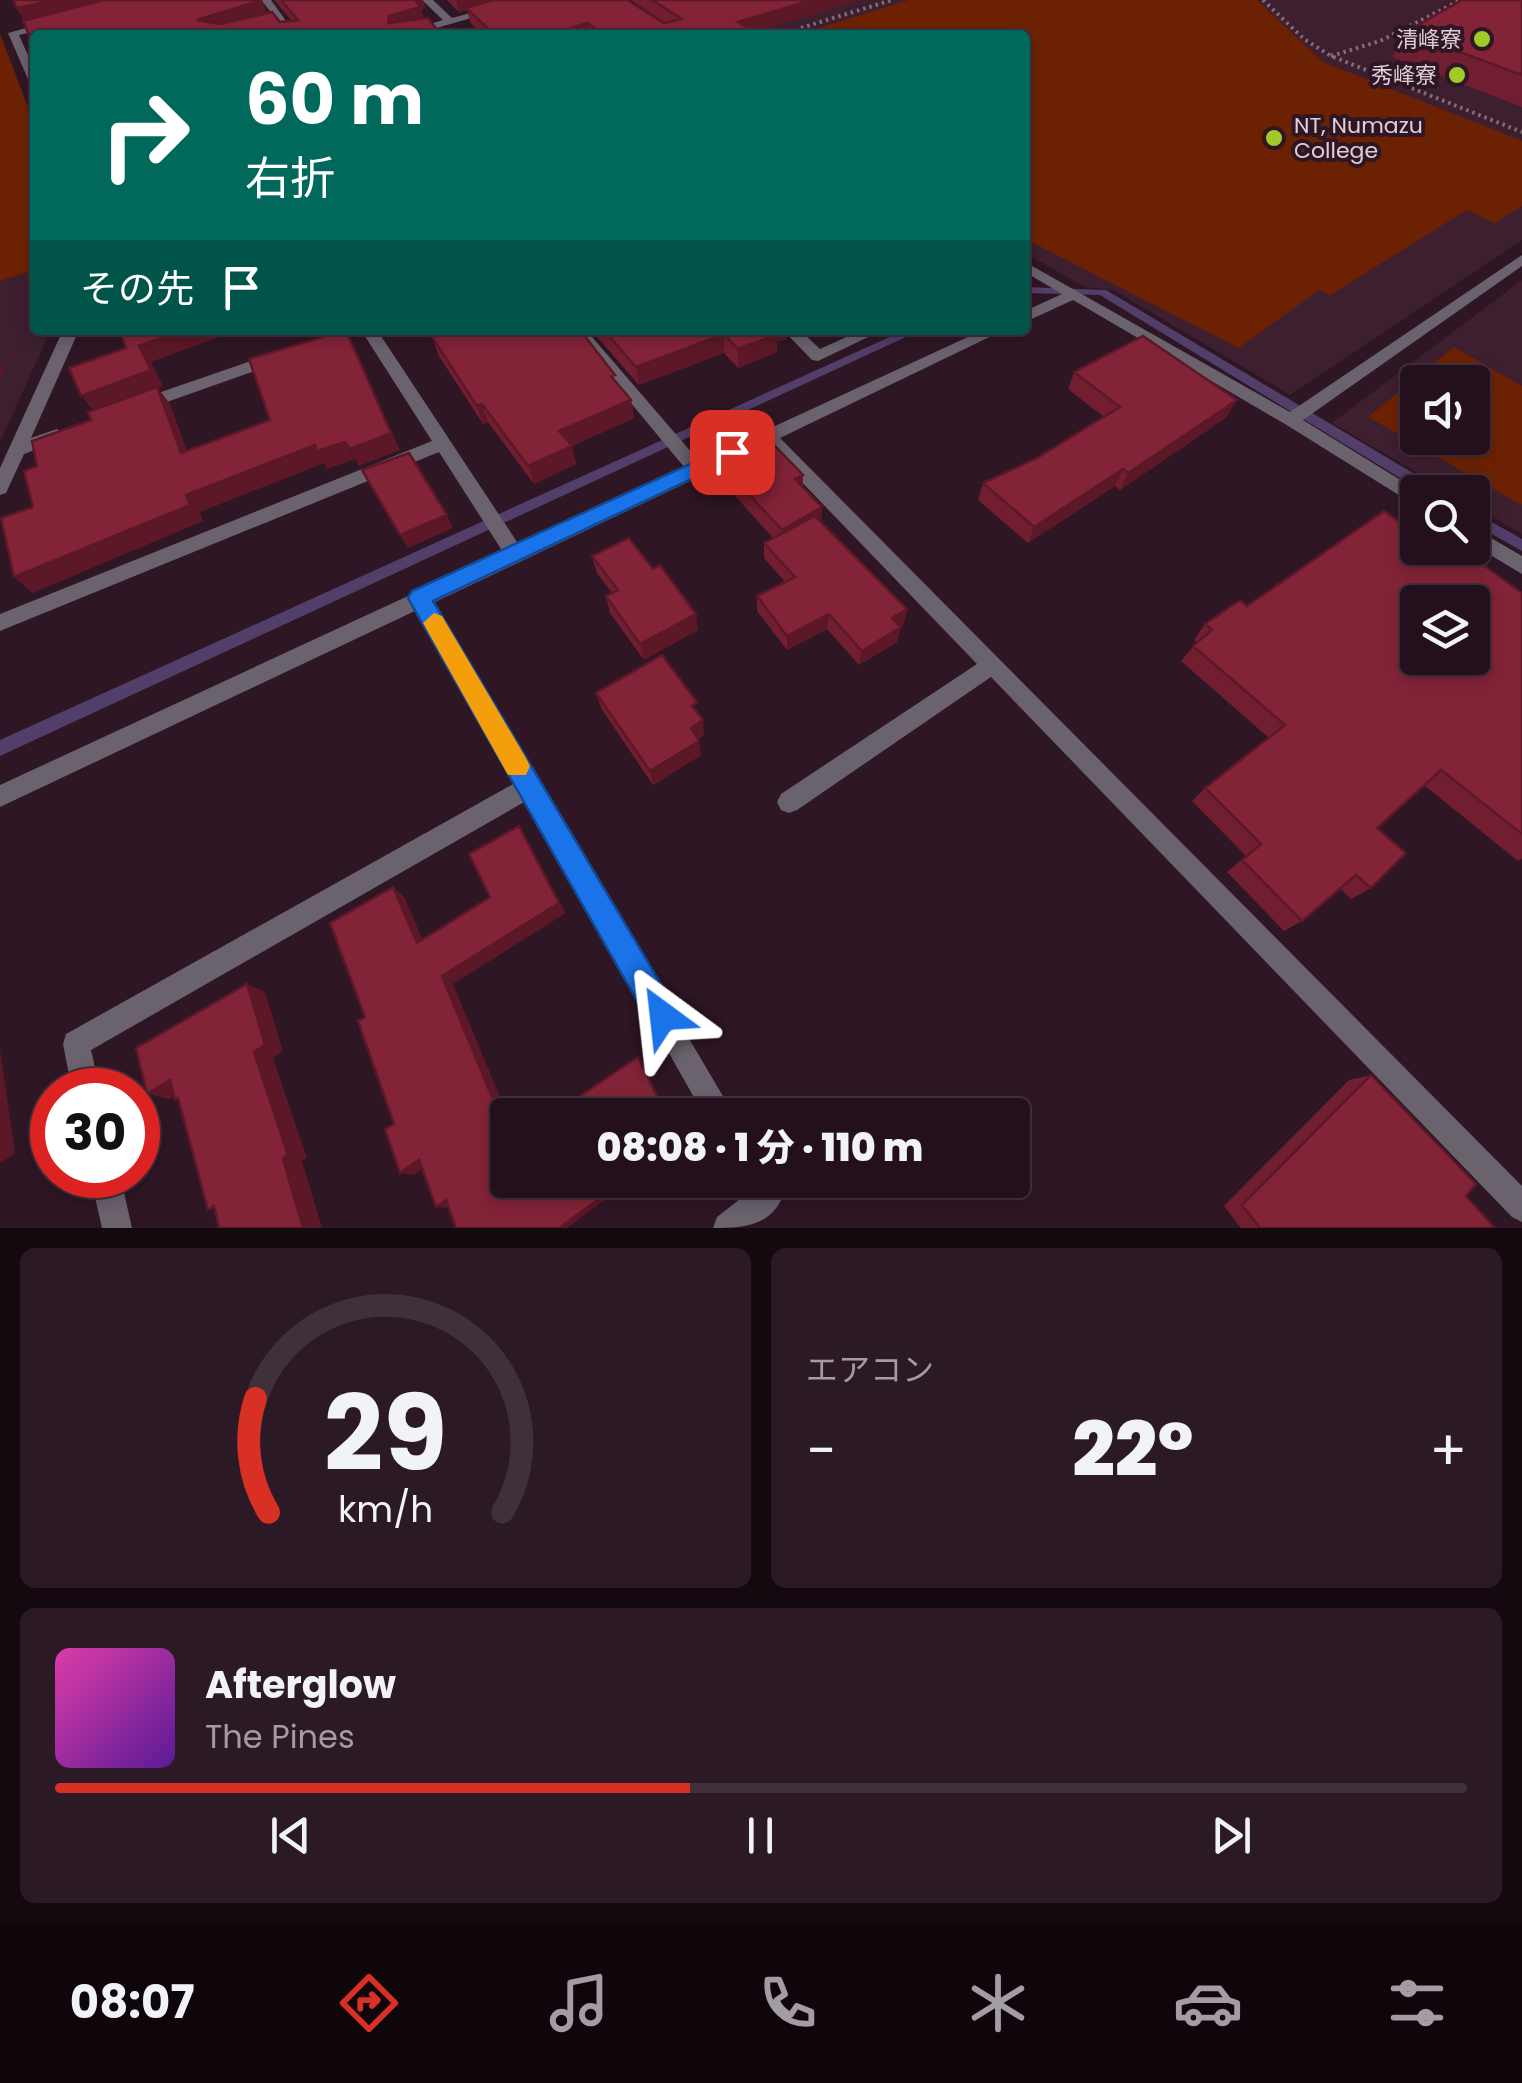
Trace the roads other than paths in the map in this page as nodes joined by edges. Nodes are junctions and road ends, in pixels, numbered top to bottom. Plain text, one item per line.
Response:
1 (266, 0) edge
2 (427, 0) edge
3 (530, 0) edge
4 (73, 19) edge
5 (451, 22) junction
6 (243, 30) edge
7 (420, 30) edge
8 (30, 69) edge
9 (1522, 259) edge
10 (1030, 269) edge
11 (1074, 294) junction
12 (1030, 315) edge
13 (69, 335) edge
14 (373, 335) edge
15 (582, 335) edge
16 (796, 335) edge
17 (864, 335) edge
18 (985, 335) edge
19 (295, 350) edge
20 (128, 410) edge
21 (1291, 420) junction
22 (72, 430) edge
23 (768, 436) junction
24 (441, 444) junction
25 (16, 450) junction
26 (696, 469) junction
27 (0, 488) edge
28 (1400, 489) edge
29 (1490, 546) edge
30 (514, 553) junction
31 (1522, 566) edge
32 (420, 598) junction
33 (0, 623) edge
34 (992, 665) junction
35 (529, 787) junction
36 (0, 796) edge
37 (789, 802) dead end
38 (81, 1068) edge
39 (710, 1098) edge
40 (110, 1198) edge
41 (766, 1198) edge
42 (1522, 1207) edge
43 (117, 1228) edge
44 (728, 1228) edge

1 - 6 street
2 - 5 street
3 - 5 street
4 - 8 street
5 - 7 street
9 - 21 street
10 - 11 street
11 - 12 street
11 - 21 street
13 - 25 street
14 - 24 street
15 - 26 street
16 - 17 street
18 - 23 street
19 - 20 street
21 - 28 street
22 - 25 street
23 - 26 street
23 - 34 street
24 - 30 street
24 - 33 street
25 - 27 street
26 - 30 street
29 - 31 street
30 - 32 street
32 - 35 street
32 - 36 street
34 - 37 street
34 - 42 street
35 - 38 street
35 - 39 street
40 - 43 street
41 - 44 street

